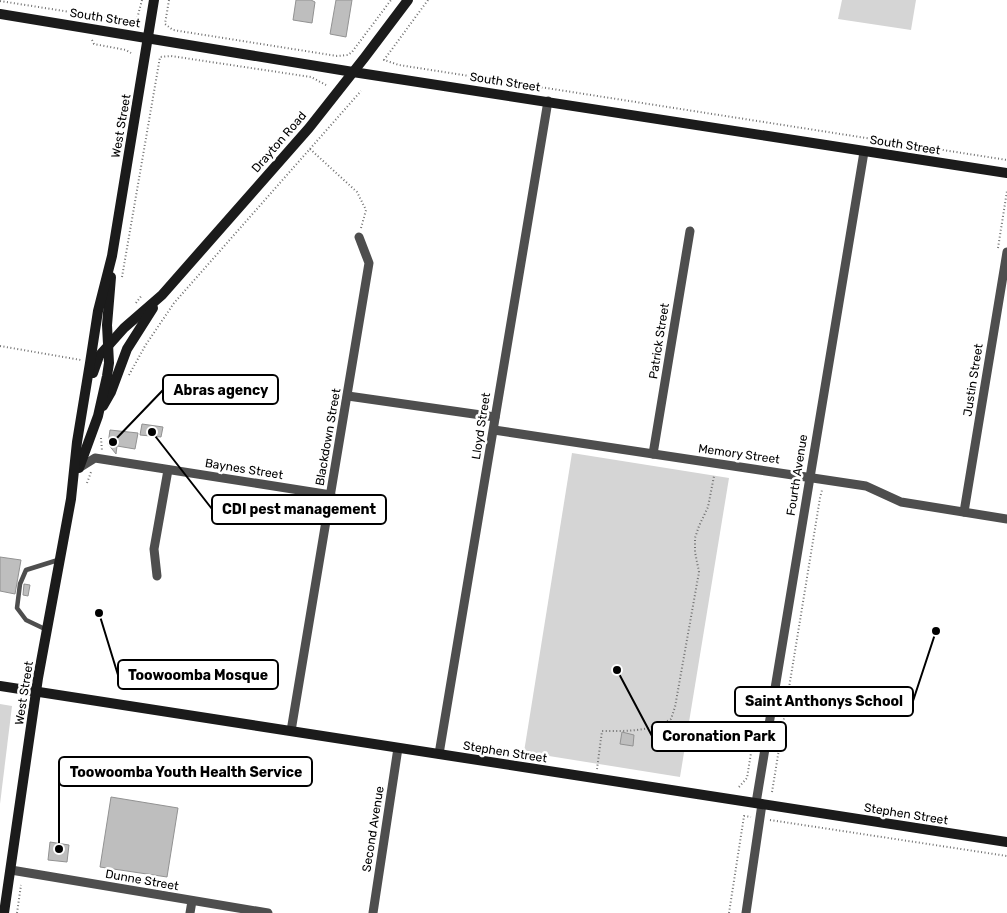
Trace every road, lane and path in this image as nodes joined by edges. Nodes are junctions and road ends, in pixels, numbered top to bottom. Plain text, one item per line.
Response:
1 (142, 0) edge
2 (154, 0) edge
3 (169, 0) edge
4 (391, 0) edge
5 (408, 0) edge
6 (428, 0) edge
7 (0, 1) edge
8 (0, 14) edge
9 (149, 38) junction
10 (94, 44) dead end
11 (131, 53) dead end
12 (354, 72) junction
13 (326, 85) dead end
14 (361, 91) dead end
15 (548, 101) junction
16 (310, 149) junction
17 (864, 152) junction
18 (1007, 160) edge
19 (1007, 173) edge
20 (690, 231) dead end
21 (359, 237) joint
22 (1007, 252) edge
23 (112, 256) junction
24 (122, 277) dead end
25 (162, 295) junction
26 (0, 346) edge
27 (108, 346) junction
28 (81, 360) dead end
29 (127, 379) dead end
30 (348, 396) junction
31 (98, 416) junction
32 (496, 417) junction
33 (494, 430) junction
34 (96, 435) junction
35 (77, 442) junction
36 (653, 454) junction
37 (98, 458) junction
38 (168, 470) junction
39 (76, 472) junction
40 (714, 476) dead end
41 (809, 477) junction
42 (87, 483) dead end
43 (822, 490) dead end
44 (331, 495) junction
45 (964, 512) junction
46 (1007, 519) edge
47 (60, 559) junction
48 (157, 576) dead end
49 (47, 630) junction
50 (0, 686) edge
51 (36, 691) junction
52 (291, 731) junction
53 (398, 748) junction
54 (751, 752) dead end
55 (439, 754) junction
56 (596, 779) junction
57 (739, 787) dead end
58 (772, 792) dead end
59 (759, 804) junction
60 (760, 818) junction
61 (1007, 842) edge
62 (1007, 856) edge
63 (11, 870) junction
64 (21, 885) dead end
65 (192, 901) junction
66 (4, 913) edge
67 (17, 913) edge
68 (190, 913) edge
69 (268, 913) edge
70 (373, 913) edge
71 (729, 913) edge
72 (746, 913) edge

1 - 7 path
2 - 9 street, West Street
3 - 4 path
5 - 12 street, Drayton Road
6 - 18 path
8 - 9 street, South Street
9 - 12 street, South Street
9 - 23 street, West Street
10 - 11 path
12 - 15 street, South Street
12 - 25 street, Drayton Road
13 - 24 path
14 - 16 path
15 - 17 street, South Street
15 - 32 street, Lloyd Street
16 - 21 path
16 - 29 path
17 - 19 street, South Street
17 - 41 street, Fourth Avenue
20 - 36 street, Patrick Street
21 - 30 street, Blackdown Street
22 - 45 street, Justin Street
23 - 27 street
23 - 35 street
25 - 27 street
25 - 31 street
26 - 28 path
27 - 31 street
27 - 35 street
30 - 32 street
30 - 44 street, Blackdown Street
31 - 34 street
32 - 33 street, Lloyd Street
33 - 36 street, Memory Street
33 - 55 street, Lloyd Street
34 - 37 street
34 - 37 path
34 - 39 street
35 - 39 street
36 - 41 street, Memory Street
37 - 38 street, Baynes Street
37 - 39 street
37 - 42 path
38 - 44 street, Baynes Street
38 - 48 street
39 - 47 street, West Street
40 - 56 path
41 - 45 street, Memory Street
41 - 59 street, Fourth Avenue
43 - 58 path
44 - 52 street, Blackdown Street
45 - 46 street, Memory Street
47 - 49 street, West Street
47 - 49 lane
49 - 51 street, West Street
50 - 51 street, Stephen Street
51 - 52 street, Stephen Street
51 - 63 street, West Street
52 - 53 street, Stephen Street
53 - 55 street, Stephen Street
53 - 70 street, Second Avenue
54 - 57 path
55 - 56 street, Stephen Street
56 - 59 street, Stephen Street
59 - 60 street, Fourth Avenue
59 - 61 street, Stephen Street
60 - 62 path
60 - 71 path
60 - 72 street, Fourth Avenue
63 - 65 street, Dunne Street
63 - 66 street, West Street
64 - 67 path
65 - 68 street
65 - 69 street, Dunne Street

